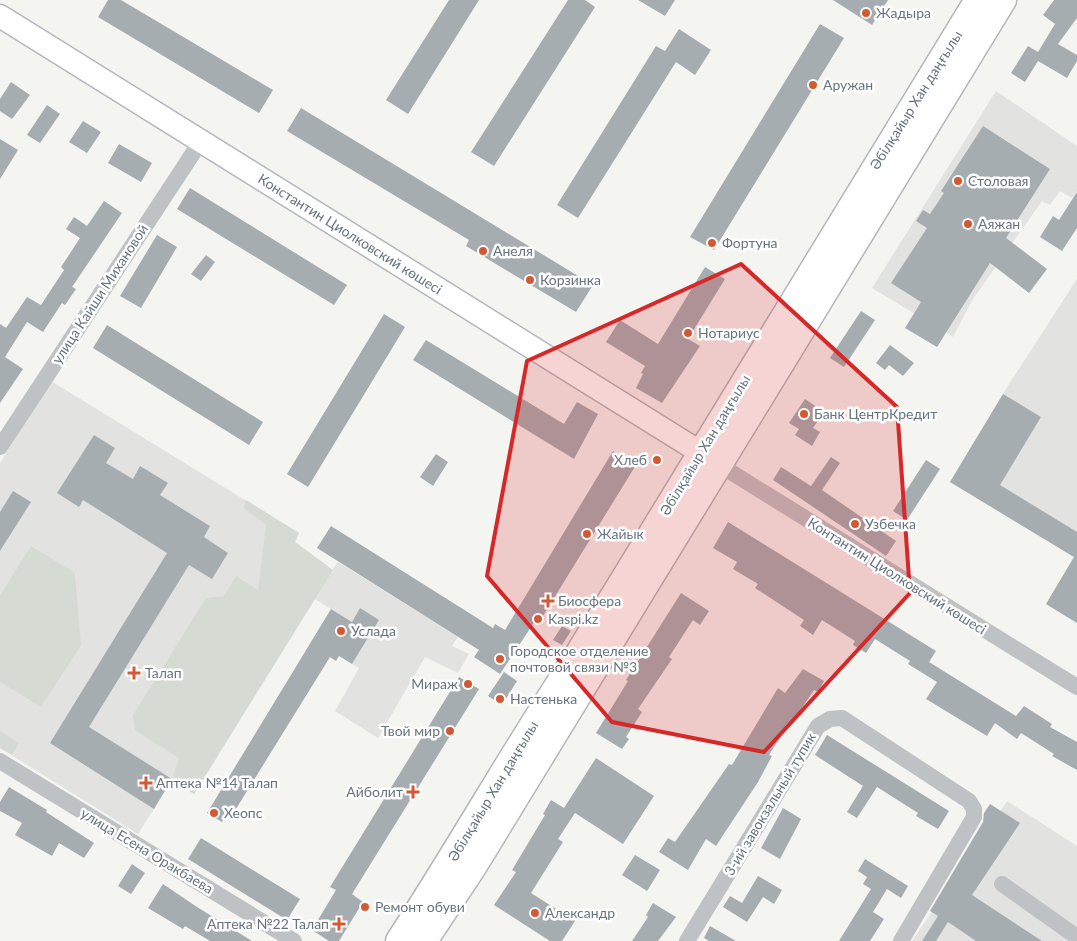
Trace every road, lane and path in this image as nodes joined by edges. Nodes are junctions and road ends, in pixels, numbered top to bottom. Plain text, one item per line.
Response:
1 (978, 0) edge
2 (1003, 0) edge
3 (0, 16) edge
4 (201, 141) junction
5 (0, 447) edge
6 (709, 458) junction
7 (1077, 687) edge
8 (0, 761) edge
9 (1002, 884) dead end
10 (1077, 937) edge
11 (294, 941) edge
12 (399, 941) edge
13 (424, 941) edge
14 (687, 941) edge
15 (901, 941) edge

1 - 6 main road, Әбілқайыр Хан даңғылы
2 - 6 main road, Әбілқайыр Хан даңғылы
3 - 4 street, Константин Циолковский көшесі
4 - 5 street, улица Кайши Михановой
4 - 6 street, Константин Циолковский көшесі
6 - 7 street, Контантин Циолковский көшесі
6 - 12 main road, Әбілқайыр Хан даңғылы
6 - 13 main road, Әбілқайыр Хан даңғылы
8 - 11 street, улица Есена Оракбаева
9 - 10 street
14 - 15 street, 3-ий завокзальный тупик

